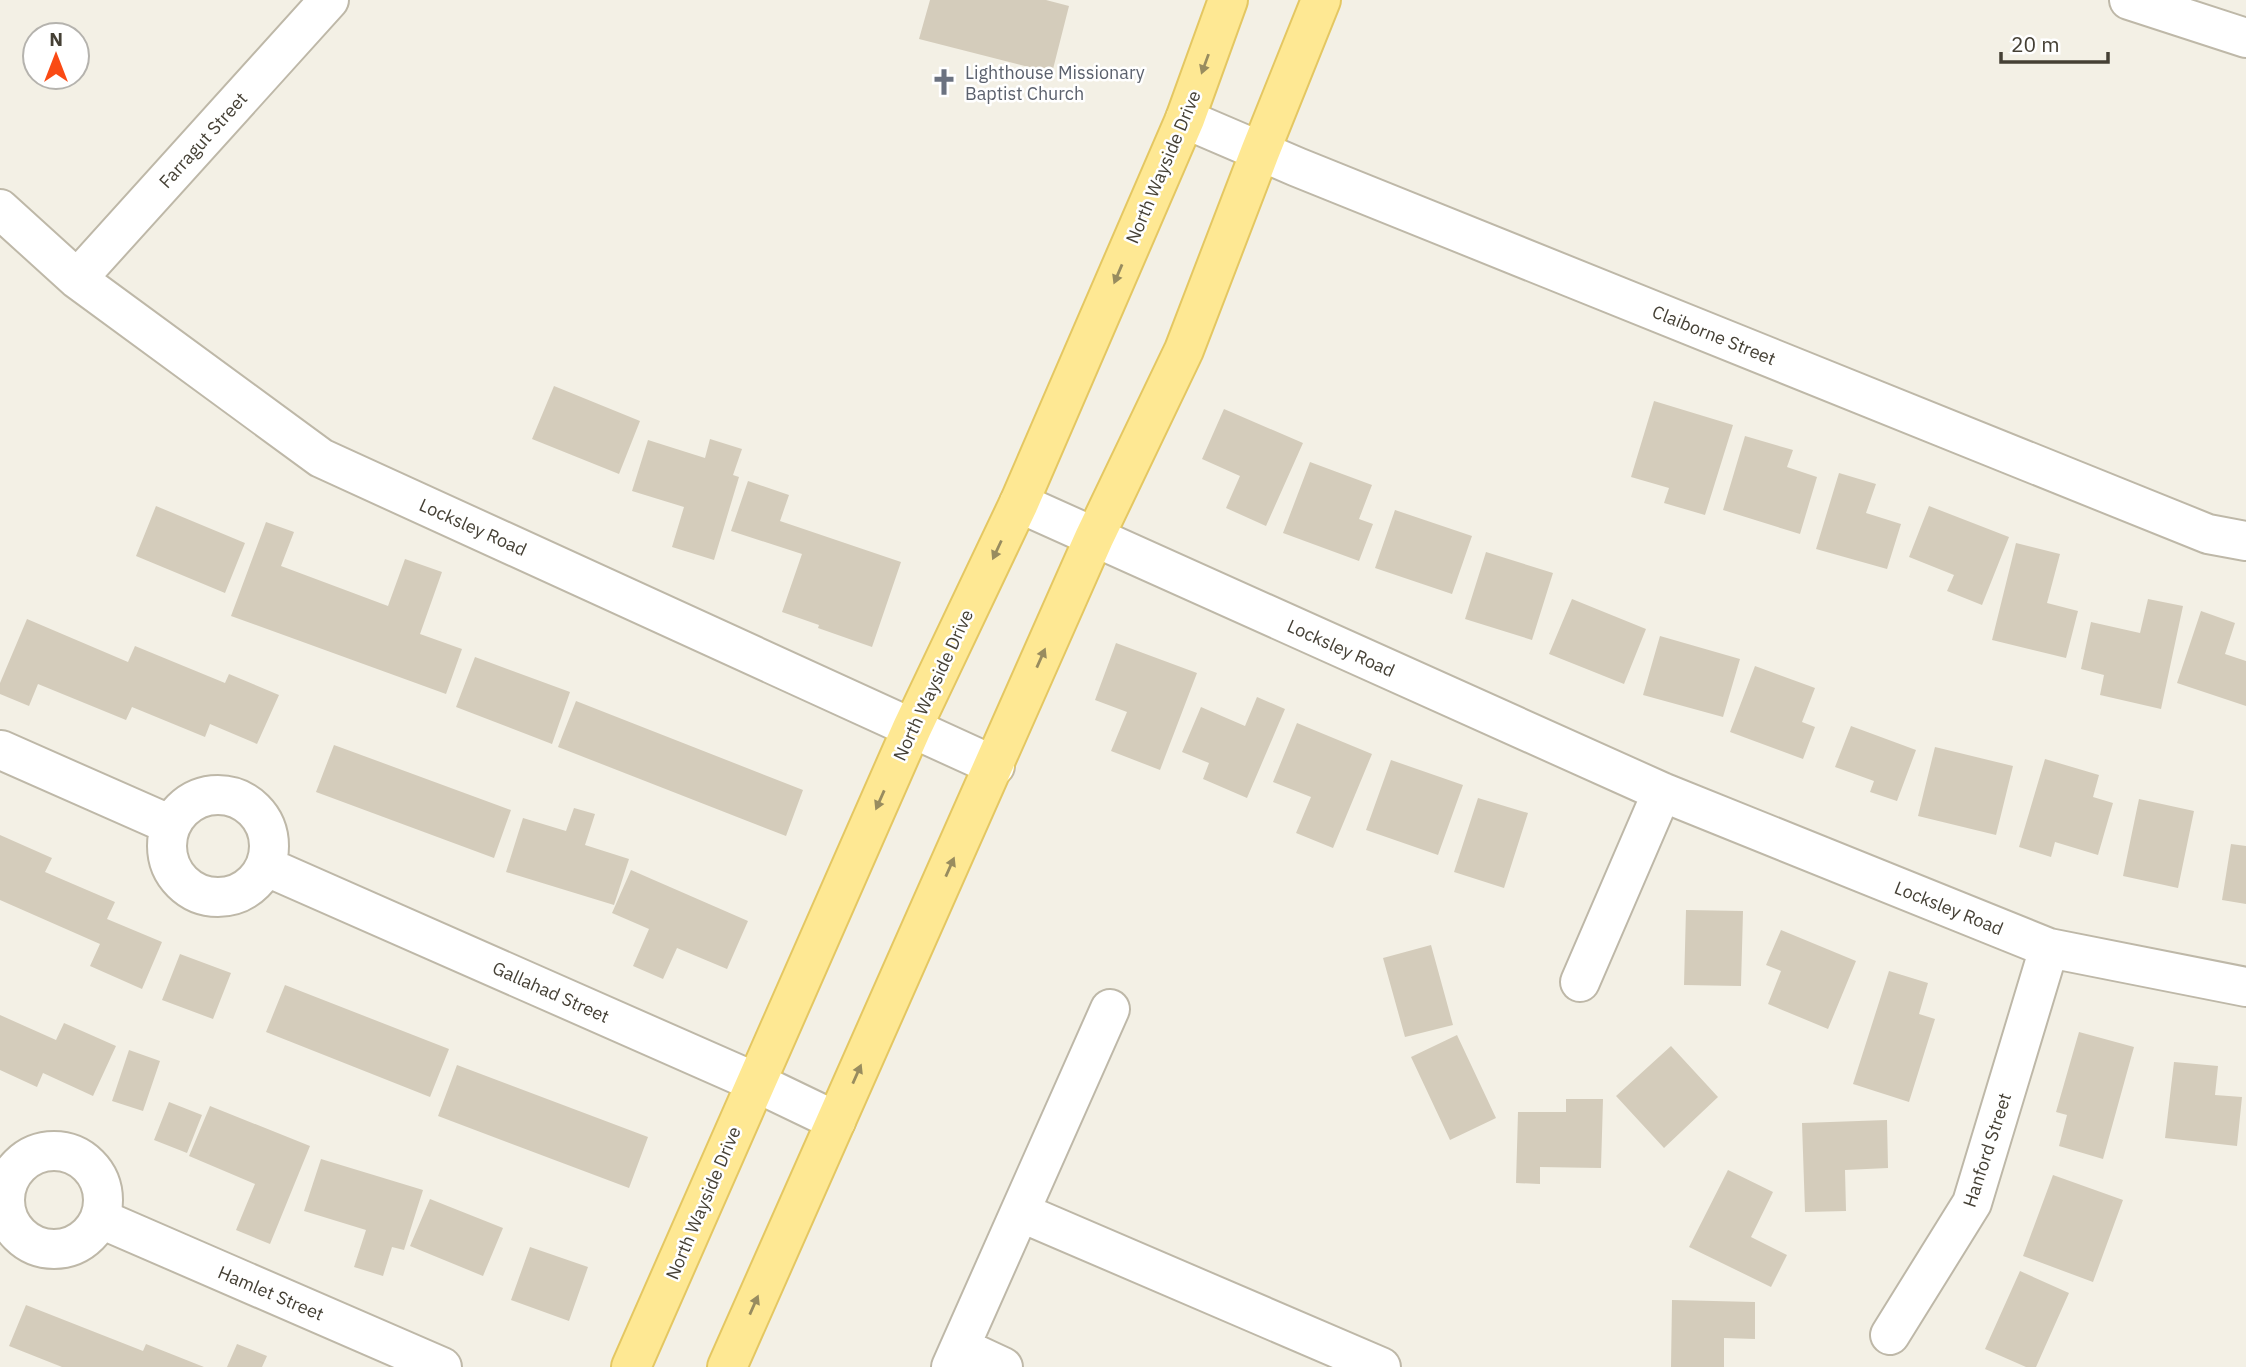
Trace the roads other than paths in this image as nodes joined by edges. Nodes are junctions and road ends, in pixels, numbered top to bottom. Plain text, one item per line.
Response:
1 (329, 0) edge
2 (1228, 0) edge
3 (1321, 0) edge
4 (2129, 0) edge
5 (2246, 38) edge
6 (1185, 118) junction
7 (1259, 152) junction
8 (0, 209) edge
9 (77, 279) junction
10 (1020, 503) junction
11 (1094, 538) junction
12 (2246, 541) edge
13 (912, 728) junction
14 (1, 750) edge
15 (995, 766) junction
16 (1662, 792) junction
17 (171, 825) junction
18 (265, 866) junction
19 (2049, 948) junction
20 (1580, 982) dead end
21 (2246, 987) edge
22 (1110, 1009) dead end
23 (755, 1082) junction
24 (836, 1121) junction
25 (3, 1182) edge
26 (1020, 1212) junction
27 (101, 1219) junction
28 (1889, 1335) dead end
29 (956, 1357) edge
30 (442, 1367) edge
31 (632, 1367) edge
32 (727, 1367) edge
33 (1003, 1367) edge
34 (1381, 1367) edge

1 - 9 street, Farragut Street
2 -> 6 main road, North Wayside Drive
3 - 7 main road
4 - 5 street
6 - 7 street, Claiborne Street
6 -> 10 main road, North Wayside Drive
7 - 11 main road
7 - 12 street, Claiborne Street
8 - 9 street, Locksley Road
9 - 13 street, Locksley Road
10 - 11 street, Locksley Road
10 -> 13 main road, North Wayside Drive
15 -> 11 main road
11 - 16 street, Locksley Road
13 - 15 street, Locksley Road
13 -> 23 main road, North Wayside Drive
14 - 17 street
24 -> 15 main road
16 - 19 street, Locksley Road
16 - 20 street
17 - 18 street
17 - 18 street
18 - 23 street, Gallahad Street
19 - 21 street, Locksley Road
19 - 28 street, Hanford Street
22 - 26 street
23 - 24 street, Gallahad Street
23 - 31 main road, North Wayside Drive
32 -> 24 main road
25 - 27 street
25 - 27 street
26 - 29 street
26 - 34 street
27 - 30 street, Hamlet Street
29 - 33 street

